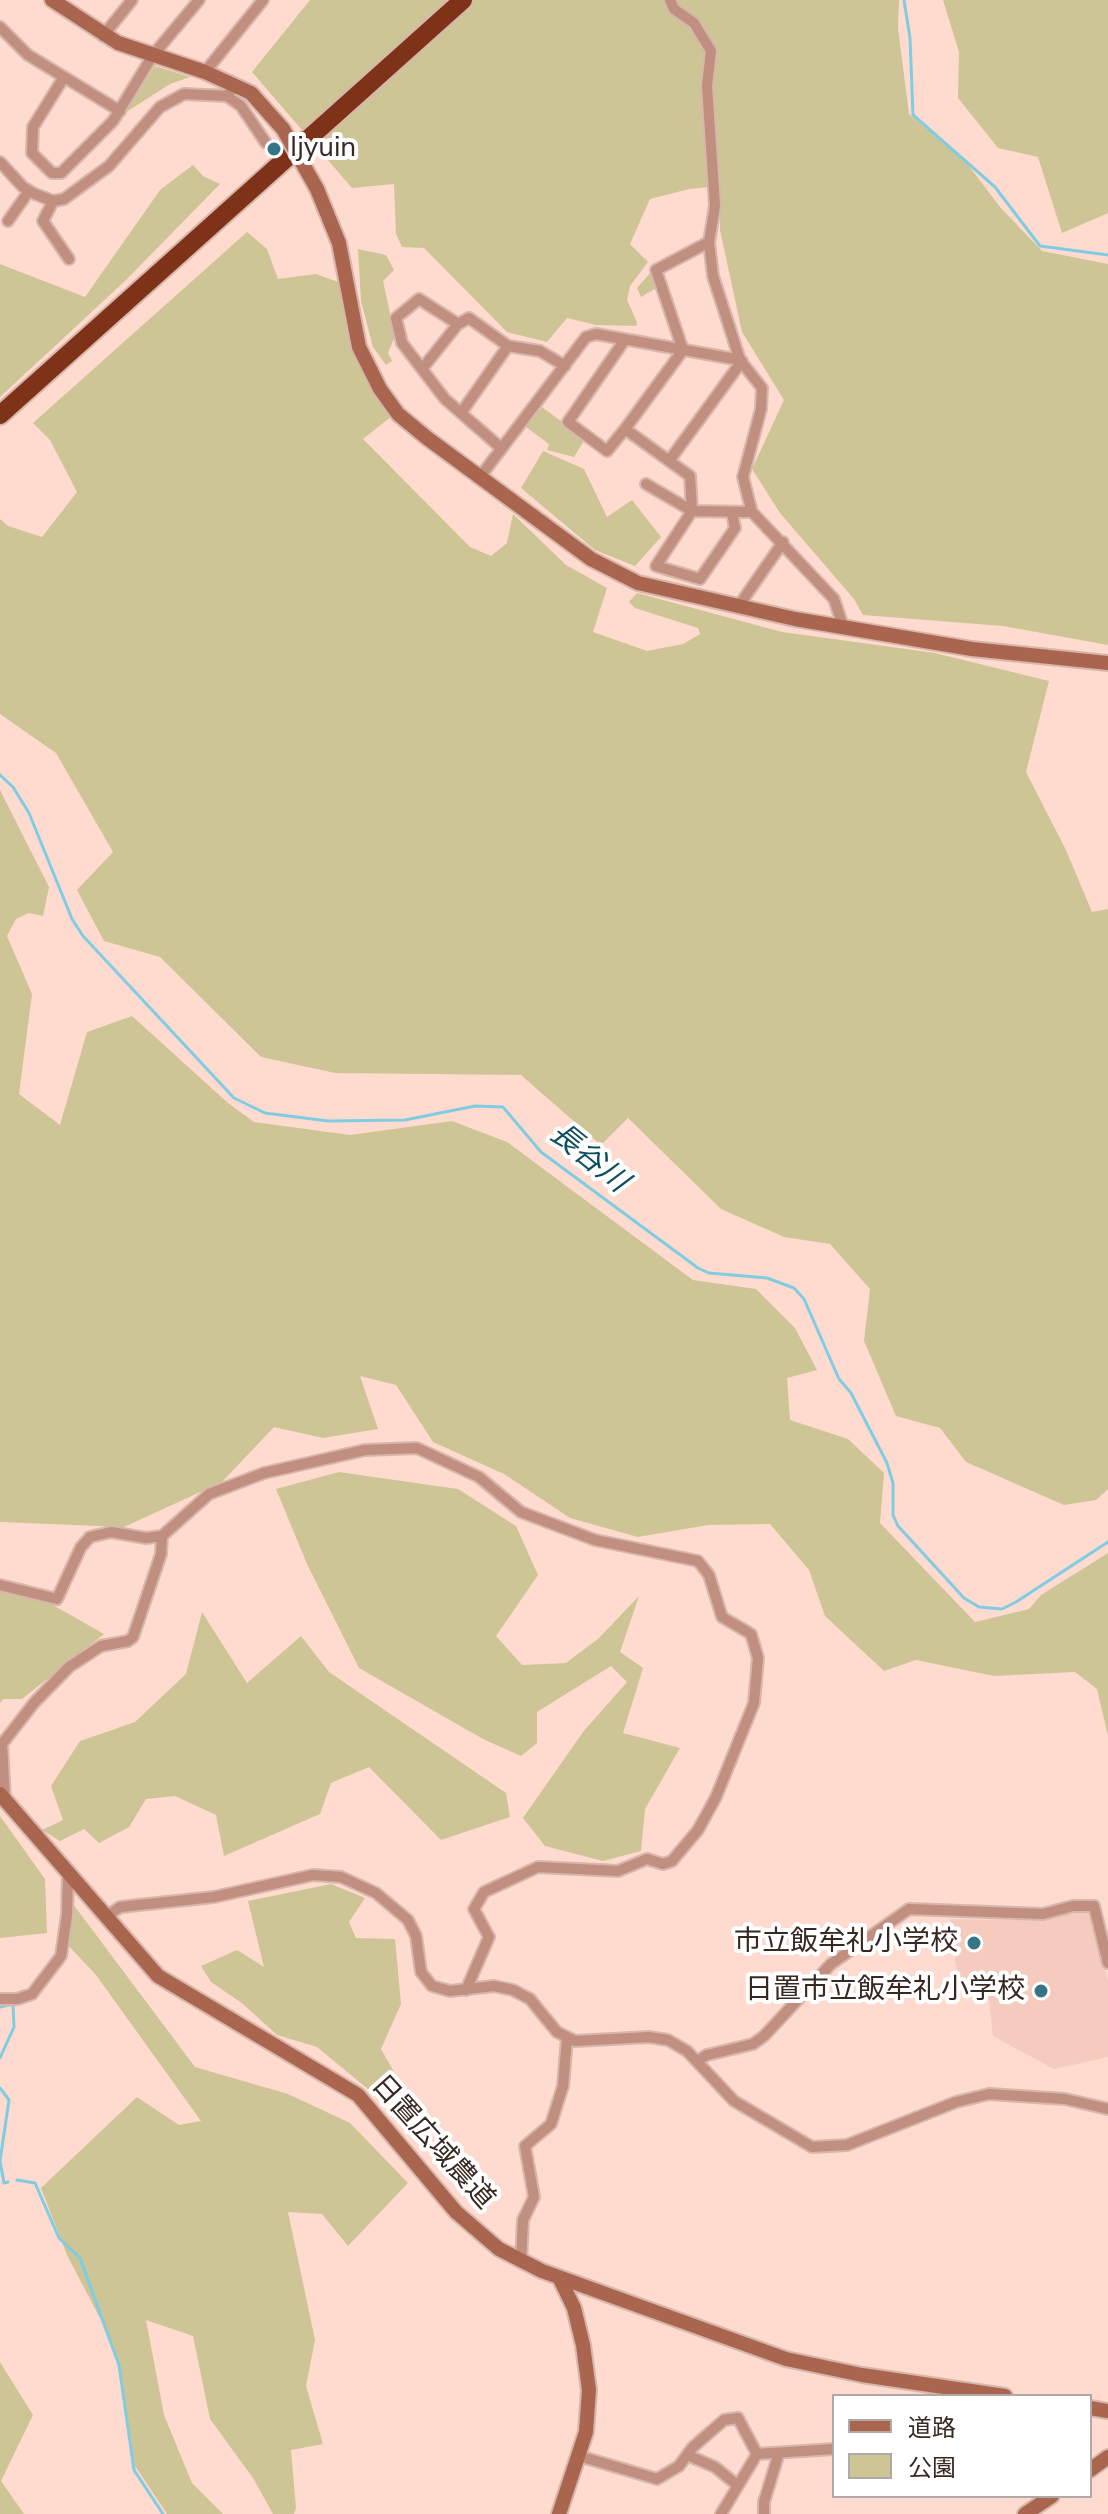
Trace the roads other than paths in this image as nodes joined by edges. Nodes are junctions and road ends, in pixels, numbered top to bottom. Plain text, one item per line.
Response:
1 (132, 0) edge
2 (199, 0) edge
3 (263, 0) edge
4 (463, 0) edge
5 (670, 0) edge
6 (55, 1) edge
7 (0, 27) edge
8 (103, 36) junction
9 (153, 55) junction
10 (205, 72) junction
11 (64, 77) junction
12 (231, 91) junction
13 (120, 111) junction
14 (266, 143) dead end
15 (0, 162) edge
16 (29, 191) junction
17 (53, 201) junction
18 (8, 221) dead end
19 (709, 242) junction
20 (69, 259) dead end
21 (458, 324) junction
22 (624, 341) junction
23 (508, 346) junction
24 (683, 350) junction
25 (741, 360) junction
26 (565, 366) junction
27 (422, 369) junction
28 (461, 413) junction
29 (0, 415) edge
30 (625, 429) junction
31 (501, 448) junction
32 (669, 461) junction
33 (480, 477) junction
34 (646, 484) dead end
35 (692, 511) junction
36 (752, 512) junction
37 (732, 513) junction
38 (783, 542) junction
39 (738, 607) junction
40 (844, 629) junction
41 (1108, 663) edge
42 (162, 1536) junction
43 (0, 1585) edge
44 (3, 1797) edge
45 (68, 1872) junction
46 (106, 1917) junction
47 (1108, 1963) edge
48 (466, 1990) junction
49 (0, 1999) edge
50 (567, 2038) junction
51 (697, 2061) junction
52 (1108, 2109) edge
53 (521, 2262) junction
54 (559, 2277) junction
55 (971, 2393) edge
56 (832, 2449) edge
57 (779, 2453) junction
58 (757, 2454) junction
59 (687, 2455) junction
60 (579, 2456) junction
61 (737, 2485) junction
62 (1049, 2498) edge
63 (559, 2514) edge
64 (721, 2514) edge
65 (764, 2514) edge
66 (1025, 2514) edge

1 - 8 street
2 - 9 street
3 - 10 street
4 - 29 highway
5 - 19 street
6 - 8 street
7 - 11 street
8 - 9 street
9 - 10 street
9 - 13 street
10 - 12 street
11 - 13 street
11 - 13 street
12 - 14 street
12 - 17 street
12 - 33 street, bridge
15 - 16 street
16 - 17 street
16 - 18 street
17 - 20 street
19 - 24 street
19 - 25 street
21 - 23 street
21 - 27 street
21 - 27 street
22 - 24 street
22 - 26 street
22 - 30 street
23 - 26 street
23 - 28 street
24 - 25 street
24 - 30 street
25 - 32 street
25 - 36 street
26 - 31 street
27 - 28 street
28 - 31 street
30 - 32 street
31 - 33 street
32 - 35 street
33 - 39 street
34 - 35 street
35 - 37 street
35 - 37 street
36 - 37 street
36 - 38 street
38 - 39 street
38 - 40 street
39 - 40 street
40 - 41 street
42 - 43 street
42 - 44 street
42 - 48 street
44 - 45 street, 日置広域農道
45 - 46 street, 日置広域農道
45 - 49 street
46 - 48 street
46 - 53 street, 日置広域農道
47 - 51 street
48 - 50 street
50 - 51 street
50 - 53 street
51 - 52 street
53 - 54 street, 日置広域農道
54 - 55 street, 日置広域農道
54 - 60 street
56 - 57 street
57 - 58 street
57 - 65 street
58 - 59 street
58 - 61 street
59 - 60 street
59 - 61 street
60 - 63 street
61 - 64 street
62 - 66 street

